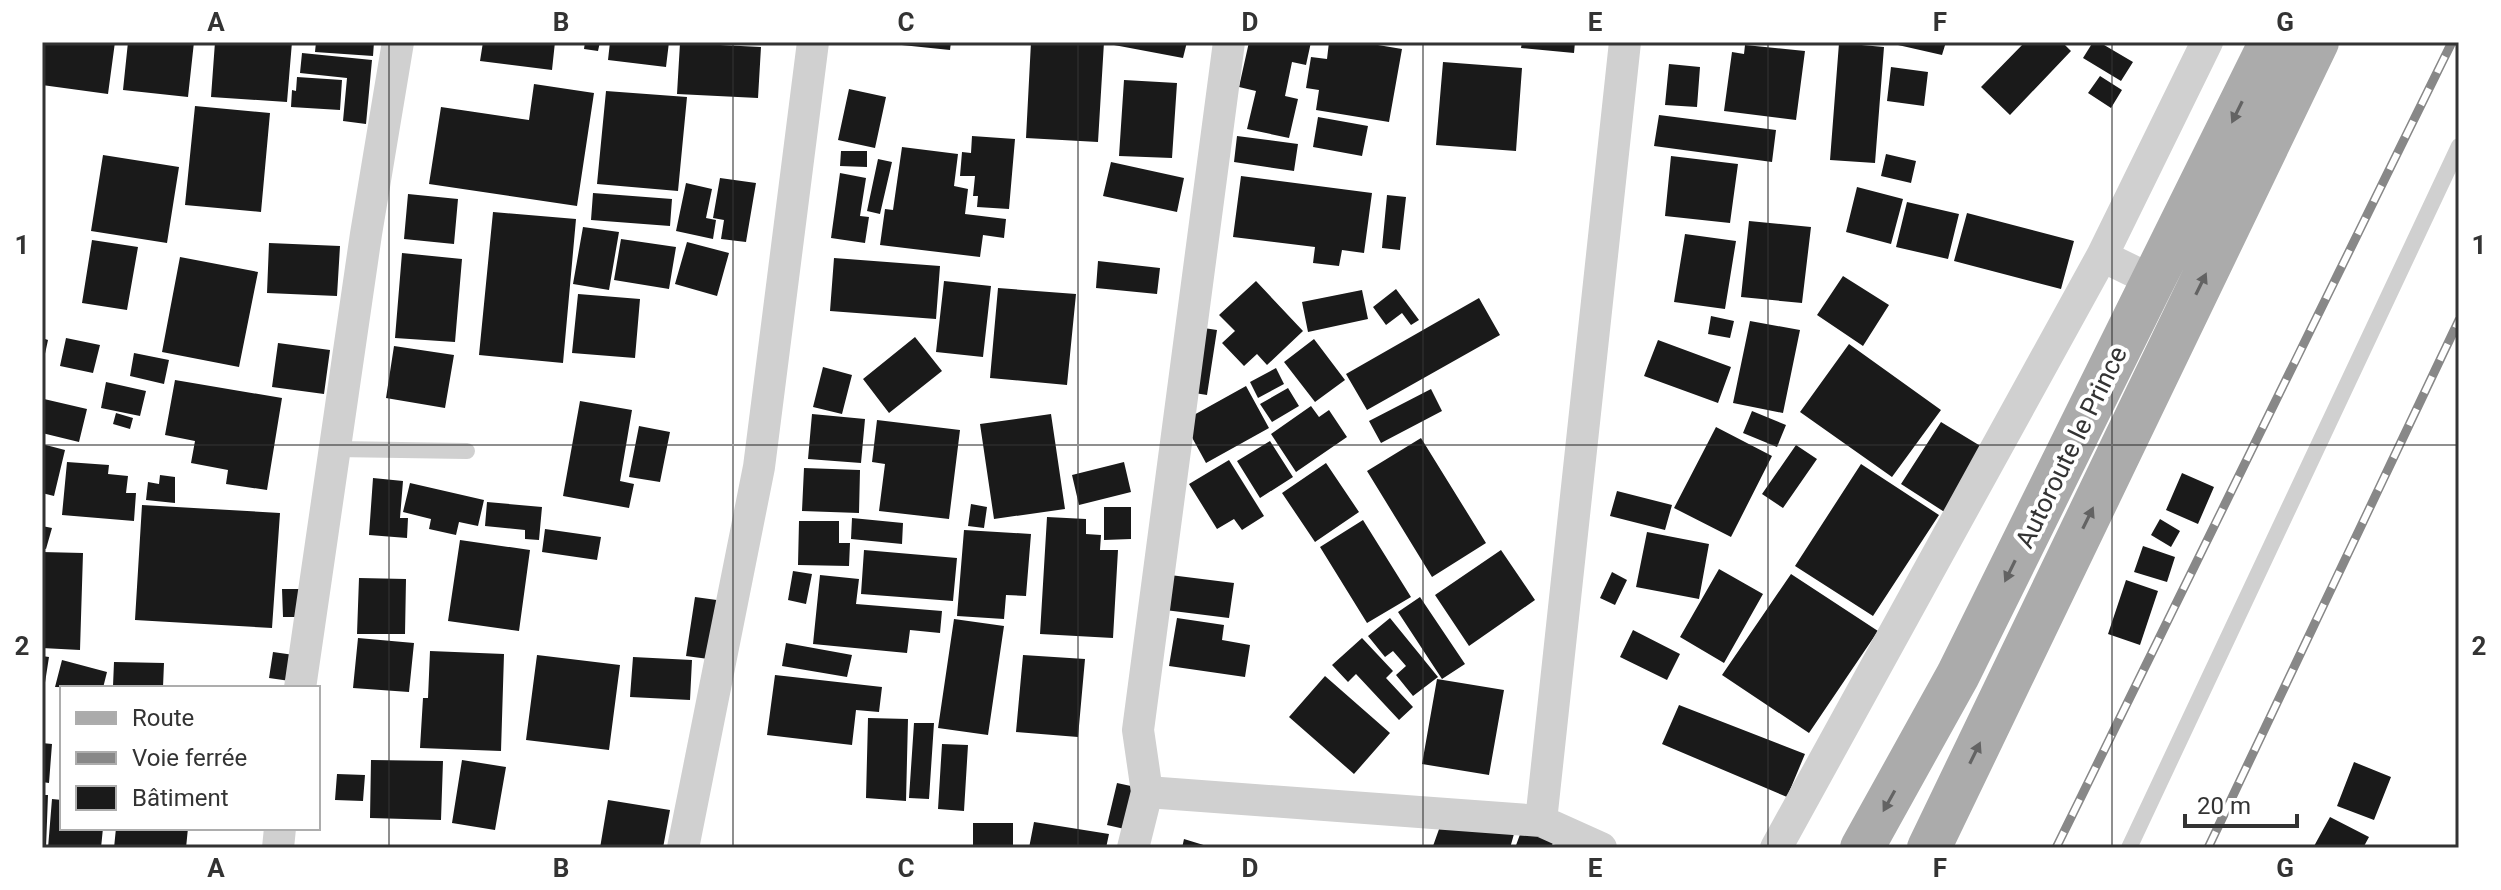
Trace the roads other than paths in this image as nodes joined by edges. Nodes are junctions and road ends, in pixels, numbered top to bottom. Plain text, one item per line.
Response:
1 (398, 42) edge
2 (813, 42) edge
3 (1229, 42) edge
4 (1625, 42) edge
5 (2207, 42) edge
6 (2271, 42) edge
7 (2317, 42) edge
8 (2459, 146) edge
9 (2102, 256) junction
10 (2153, 281) junction
11 (335, 449) junction
12 (467, 451) dead end
13 (300, 686) edge
14 (1147, 792) junction
15 (1541, 821) junction
16 (683, 848) edge
17 (1133, 848) edge
18 (1601, 848) edge
19 (1776, 848) edge
20 (1862, 848) edge
21 (1929, 848) edge
22 (2129, 848) edge

1 - 11 street
2 - 16 street
3 - 14 street
4 - 15 street
5 - 9 street
6 -> 10 main road, Autoroute le Prince
21 -> 7 main road, Autoroute le Prince
8 - 22 lane
9 - 10 street
9 - 19 street
10 -> 20 main road, Autoroute le Prince
11 - 12 lane
11 - 13 street
14 - 15 street
14 - 17 street
15 - 18 street

